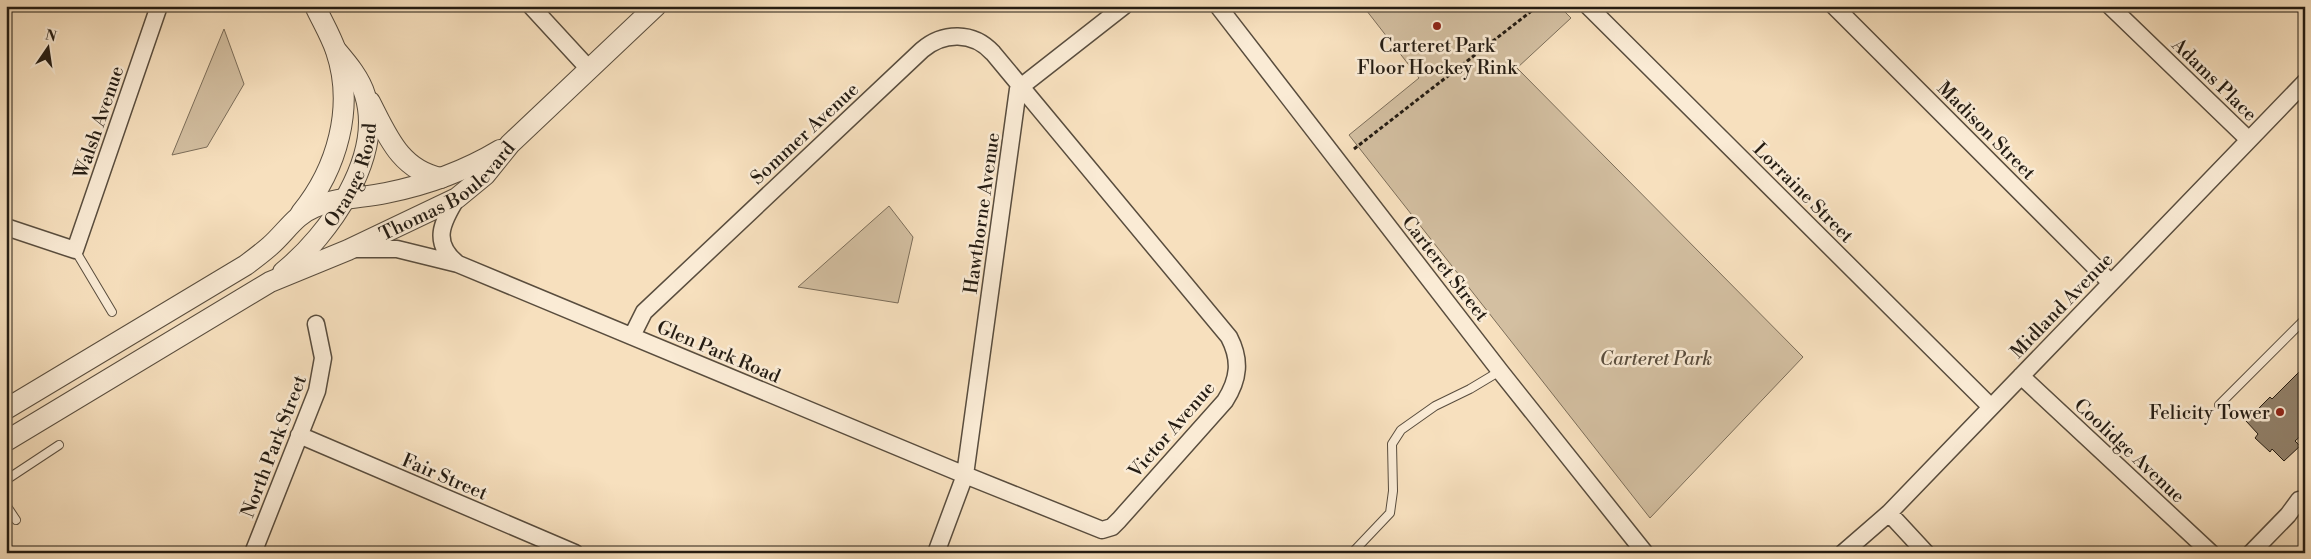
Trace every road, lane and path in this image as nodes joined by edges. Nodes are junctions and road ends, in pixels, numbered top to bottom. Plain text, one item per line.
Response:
1 (159, 6) edge
2 (315, 6) edge
3 (531, 6) edge
4 (656, 6) edge
5 (1124, 6) edge
6 (1218, 6) edge
7 (1538, 6) edge
8 (1588, 6) edge
9 (1834, 6) edge
10 (2110, 6) edge
11 (336, 50) junction
12 (589, 69) junction
13 (2305, 82) edge
14 (362, 86) junction
15 (1021, 87) junction
16 (2249, 140) junction
17 (510, 144) junction
18 (1354, 149) dead end
19 (441, 178) junction
20 (346, 198) junction
21 (457, 198) junction
22 (298, 216) junction
23 (6, 227) edge
24 (75, 250) junction
25 (348, 250) junction
26 (458, 264) junction
27 (270, 282) junction
28 (2111, 282) junction
29 (112, 312) dead end
30 (2305, 319) edge
31 (316, 324) dead end
32 (632, 336) junction
33 (1500, 371) junction
34 (2021, 376) junction
35 (2219, 405) dead end
36 (1991, 407) junction
37 (6, 409) edge
38 (299, 436) junction
39 (6, 441) edge
40 (60, 445) dead end
41 (965, 475) junction
42 (6, 480) edge
43 (2300, 497) dead end
44 (6, 505) edge
45 (1889, 513) junction
46 (16, 520) dead end
47 (253, 553) edge
48 (574, 553) edge
49 (936, 553) edge
50 (1352, 553) edge
51 (1645, 553) edge
52 (1843, 553) edge
53 (1926, 553) edge
54 (2211, 553) edge
55 (2251, 553) edge

1 - 24 street, Walsh Avenue
2 - 11 street, Orange Road
3 - 12 street
4 - 12 street
5 - 15 street
6 - 33 street, Carteret Street
7 - 18 path
8 - 36 street, Lorraine Street
9 - 28 street, Madison Street
10 - 16 street, Adams Place
11 - 14 street, Orange Road
11 - 22 street, Orange Road
12 - 17 street
13 - 16 street, Midland Avenue
14 - 19 street
14 - 20 street, Orange Road
15 - 32 street, Sommer Avenue
15 - 41 street, Hawthorne Avenue
15 - 41 street, Victor Avenue
16 - 28 street, Midland Avenue
17 - 19 street, Thomas Boulevard
17 - 21 street, Thomas Boulevard
19 - 20 street, Thomas Boulevard
20 - 22 street, Thomas Boulevard
20 - 27 street, Orange Road
21 - 25 street, Thomas Boulevard
21 - 26 street
22 - 37 street, Thomas Boulevard
23 - 24 street
24 - 29 lane
25 - 26 street, Glen Park Road
25 - 27 street, Thomas Boulevard
26 - 32 street, Glen Park Road
27 - 39 street, Thomas Boulevard
28 - 34 street, Midland Avenue
30 - 35 lane
31 - 38 street, North Park Street
32 - 41 street, Glen Park Road
33 - 50 lane
33 - 51 street, Carteret Street
34 - 36 street, Midland Avenue
34 - 54 street, Coolidge Avenue
36 - 45 street, Midland Avenue
38 - 47 street, North Park Street
38 - 48 street, Fair Street
40 - 42 lane
41 - 49 street, Hawthorne Avenue
43 - 55 street
44 - 46 lane
45 - 52 street, Midland Avenue
45 - 53 street

